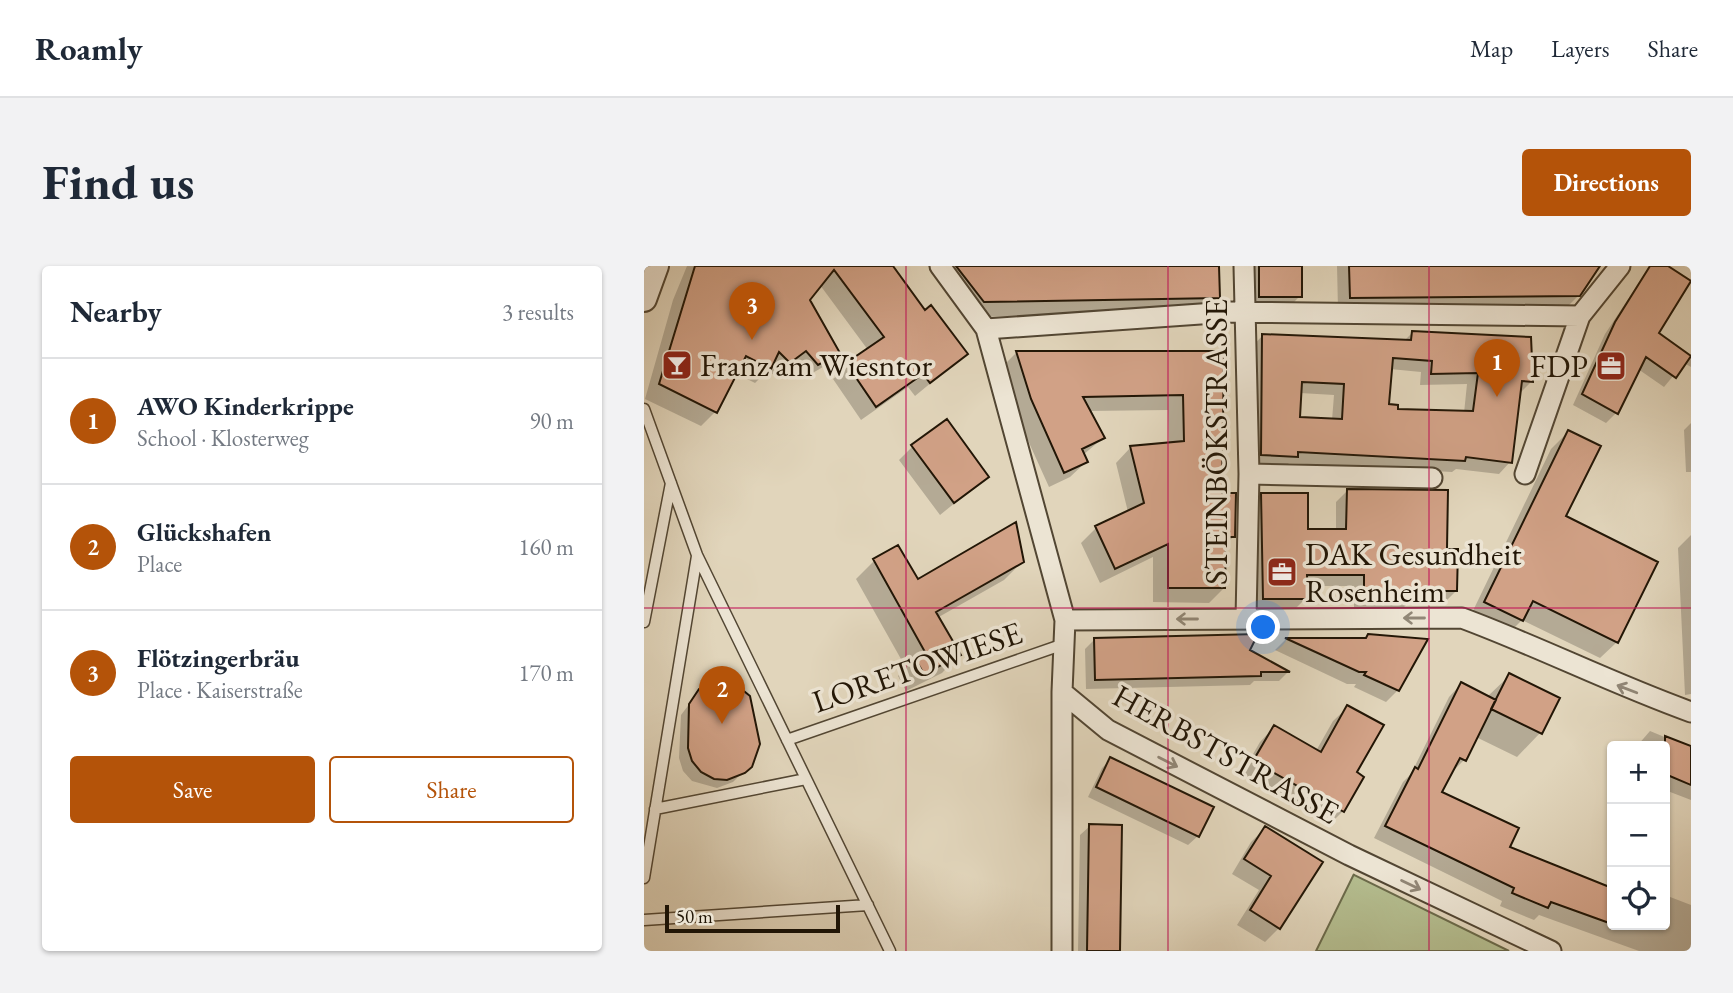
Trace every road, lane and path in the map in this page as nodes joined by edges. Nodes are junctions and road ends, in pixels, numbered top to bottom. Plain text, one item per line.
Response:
1 (656, 266) edge
2 (940, 266) edge
3 (1244, 266) edge
4 (1620, 266) edge
5 (644, 299) edge
6 (1246, 312) junction
7 (1580, 316) junction
8 (986, 329) junction
9 (644, 409) edge
10 (1249, 474) junction
11 (1525, 474) dead end
12 (1433, 478) dead end
13 (671, 483) junction
14 (697, 555) junction
15 (1246, 619) junction
16 (1065, 620) junction
17 (644, 622) edge
18 (1065, 644) junction
19 (1062, 692) junction
20 (1691, 712) edge
21 (787, 740) junction
22 (806, 779) junction
23 (655, 809) junction
24 (644, 878) edge
25 (868, 905) junction
26 (644, 920) edge
27 (890, 951) edge
28 (1062, 951) edge
29 (1551, 951) edge

1 - 5 street
2 - 8 street
3 - 6 street, STEINBÖKSTRASSE
4 - 7 street
6 - 7 street
6 - 8 street
6 - 10 street, STEINBÖKSTRASSE
7 - 11 street
8 - 16 street
9 - 13 lane, LORETOWIESE
10 - 12 street
10 - 15 street, STEINBÖKSTRASSE
13 - 14 lane, LORETOWIESE
13 - 17 lane
14 - 21 lane, LORETOWIESE
14 - 23 lane, LORETOWIESE
15 -> 16 street
20 -> 15 street
16 - 18 street
18 - 19 street
18 - 21 lane, LORETOWIESE
19 - 28 street
19 -> 29 street, HERBSTSTRASSE
21 - 22 lane, LORETOWIESE
22 - 23 lane
22 - 25 lane, LORETOWIESE
23 - 24 lane, LORETOWIESE
25 - 26 lane
25 - 27 lane, LORETOWIESE

